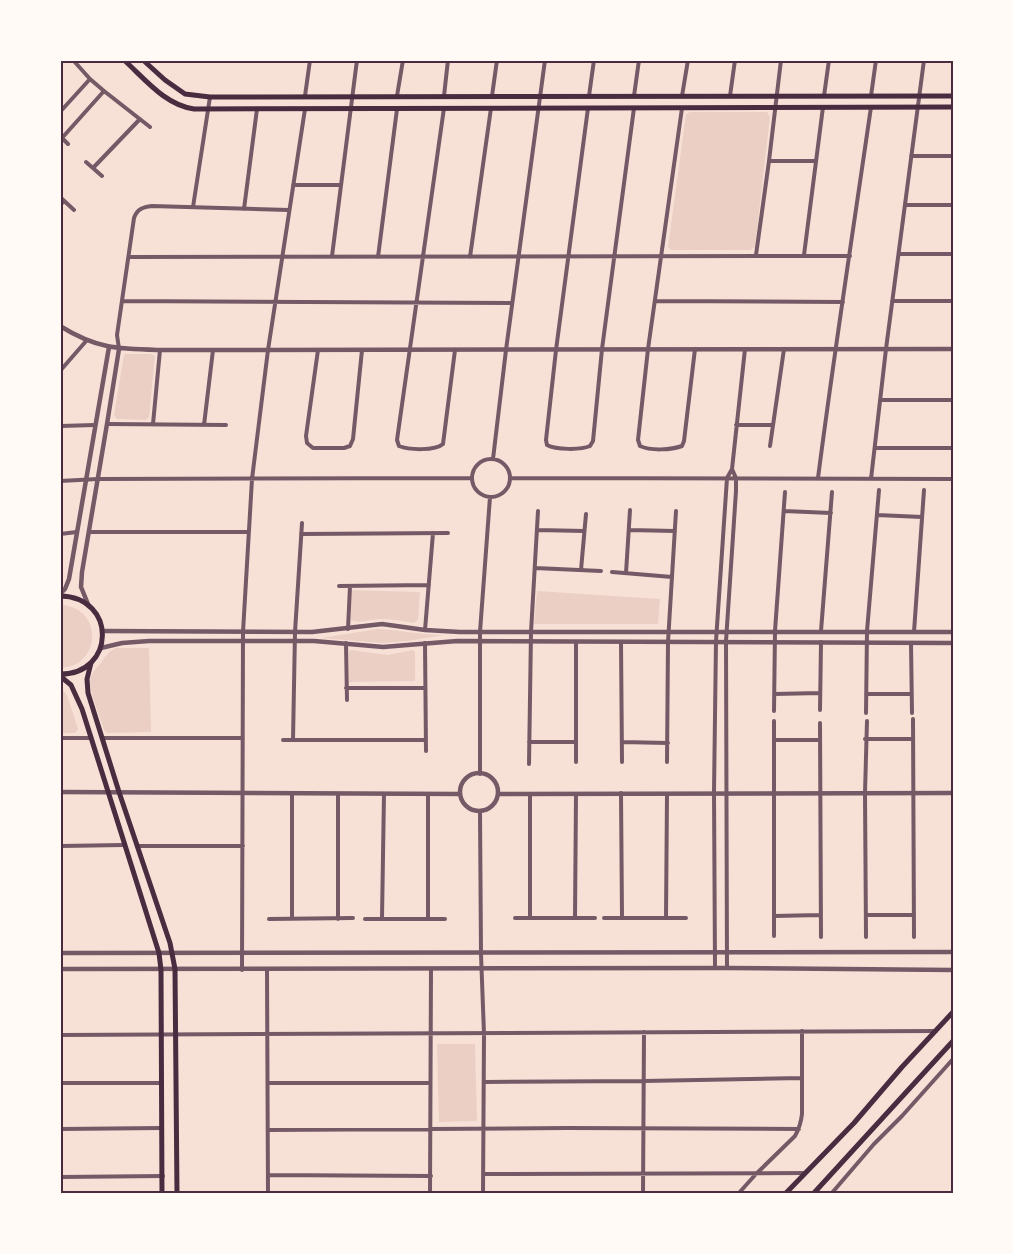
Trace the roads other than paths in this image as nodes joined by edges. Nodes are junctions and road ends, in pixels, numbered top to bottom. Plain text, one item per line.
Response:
1 (73, 60) edge
2 (83, 60) edge
3 (124, 60) edge
4 (143, 60) edge
5 (310, 60) edge
6 (357, 60) edge
7 (403, 60) edge
8 (448, 60) edge
9 (497, 60) edge
10 (545, 60) edge
11 (594, 60) edge
12 (639, 60) edge
13 (688, 60) edge
14 (735, 60) edge
15 (781, 60) edge
16 (829, 60) edge
17 (876, 60) edge
18 (924, 60) edge
19 (78, 66) junction
20 (90, 78) junction
21 (104, 91) junction
22 (305, 96) junction
23 (354, 96) junction
24 (397, 96) junction
25 (444, 96) junction
26 (492, 96) junction
27 (540, 96) junction
28 (589, 96) junction
29 (634, 96) junction
30 (682, 96) junction
31 (730, 96) junction
32 (777, 96) junction
33 (824, 96) junction
34 (871, 96) junction
35 (919, 96) junction
36 (953, 96) edge
37 (210, 97) junction
38 (776, 107) junction
39 (823, 107) junction
40 (871, 107) junction
41 (918, 107) junction
42 (953, 107) edge
43 (352, 108) junction
44 (398, 108) junction
45 (444, 108) junction
46 (491, 108) junction
47 (540, 108) junction
48 (588, 108) junction
49 (634, 108) junction
50 (682, 108) junction
51 (208, 109) junction
52 (257, 109) junction
53 (305, 109) junction
54 (60, 112) edge
55 (140, 119) junction
56 (150, 127) dead end
57 (61, 137) edge
58 (68, 144) dead end
59 (911, 156) junction
60 (953, 156) edge
61 (770, 161) junction
62 (816, 161) junction
63 (86, 162) dead end
64 (93, 168) junction
65 (102, 176) dead end
66 (293, 185) junction
67 (341, 185) junction
68 (60, 196) edge
69 (64, 201) junction
70 (60, 205) edge
71 (905, 205) junction
72 (953, 205) edge
73 (193, 207) junction
74 (244, 209) junction
75 (74, 210) dead end
76 (289, 210) junction
77 (899, 254) junction
78 (953, 254) edge
79 (662, 255) junction
80 (756, 255) junction
81 (804, 255) junction
82 (129, 256) junction
83 (283, 256) junction
84 (332, 256) junction
85 (615, 256) junction
86 (850, 256) junction
87 (378, 257) junction
88 (423, 257) junction
89 (471, 257) junction
90 (518, 257) junction
91 (570, 257) junction
92 (122, 301) junction
93 (655, 301) junction
94 (892, 301) junction
95 (953, 301) edge
96 (275, 302) junction
97 (843, 302) junction
98 (417, 303) junction
99 (512, 303) junction
100 (60, 326) edge
101 (117, 335) junction
102 (87, 340) junction
103 (109, 347) junction
104 (119, 349) junction
105 (648, 349) junction
106 (696, 349) junction
107 (745, 349) junction
108 (784, 349) junction
109 (835, 349) junction
110 (886, 349) junction
111 (953, 349) edge
112 (160, 350) junction
113 (213, 350) junction
114 (268, 350) junction
115 (318, 350) junction
116 (362, 350) junction
117 (410, 350) junction
118 (455, 350) junction
119 (506, 350) junction
120 (556, 350) junction
121 (602, 350) junction
122 (60, 371) edge
123 (880, 400) junction
124 (953, 400) edge
125 (108, 424) junction
126 (153, 424) junction
127 (95, 425) junction
128 (204, 425) junction
129 (226, 425) dead end
130 (736, 425) junction
131 (772, 425) junction
132 (60, 426) edge
133 (770, 446) dead end
134 (875, 448) junction
135 (953, 448) edge
136 (493, 459) junction
137 (732, 469) junction
138 (471, 478) junction
139 (510, 478) junction
140 (727, 478) junction
141 (736, 478) junction
142 (818, 478) junction
143 (871, 478) junction
144 (953, 478) edge
145 (86, 479) junction
146 (98, 479) junction
147 (252, 479) junction
148 (60, 482) edge
149 (879, 490) dead end
150 (924, 490) dead end
151 (785, 492) dead end
152 (832, 492) dead end
153 (490, 497) junction
154 (630, 510) dead end
155 (538, 511) dead end
156 (676, 511) dead end
157 (784, 511) junction
158 (831, 513) junction
159 (586, 514) dead end
160 (877, 515) junction
161 (922, 517) junction
162 (302, 522) dead end
163 (537, 530) junction
164 (629, 530) junction
165 (584, 531) junction
166 (675, 531) junction
167 (77, 532) junction
168 (88, 532) junction
169 (248, 532) junction
170 (448, 533) dead end
171 (60, 534) edge
172 (301, 534) junction
173 (433, 534) junction
174 (535, 568) junction
175 (581, 570) junction
176 (601, 571) dead end
177 (612, 572) dead end
178 (626, 573) junction
179 (672, 577) junction
180 (429, 585) junction
181 (339, 586) dead end
182 (350, 586) junction
183 (60, 595) edge
184 (88, 604) junction
185 (348, 629) junction
186 (425, 630) junction
187 (102, 631) junction
188 (716, 631) junction
189 (726, 631) junction
190 (775, 631) junction
191 (821, 631) junction
192 (867, 631) junction
193 (243, 632) junction
194 (295, 632) junction
195 (480, 632) junction
196 (531, 632) junction
197 (668, 632) junction
198 (914, 632) junction
199 (953, 632) edge
200 (480, 641) junction
201 (531, 641) junction
202 (716, 641) junction
203 (726, 641) junction
204 (774, 641) junction
205 (243, 642) junction
206 (295, 642) junction
207 (576, 642) junction
208 (621, 642) junction
209 (668, 642) junction
210 (821, 642) junction
211 (346, 643) junction
212 (425, 643) junction
213 (867, 643) junction
214 (911, 643) junction
215 (953, 643) edge
216 (100, 648) junction
217 (91, 663) junction
218 (60, 675) edge
219 (346, 688) junction
220 (425, 688) junction
221 (820, 693) junction
222 (774, 694) junction
223 (866, 694) junction
224 (912, 694) junction
225 (346, 700) dead end
226 (820, 710) dead end
227 (774, 711) dead end
228 (866, 713) dead end
229 (774, 721) dead end
230 (867, 721) dead end
231 (820, 723) dead end
232 (60, 738) edge
233 (91, 738) junction
234 (102, 738) junction
235 (243, 738) junction
236 (913, 739) junction
237 (283, 740) dead end
238 (293, 740) junction
239 (425, 740) junction
240 (774, 740) junction
241 (820, 740) junction
242 (865, 740) junction
243 (529, 742) junction
244 (576, 742) junction
245 (622, 742) junction
246 (668, 742) junction
247 (426, 751) dead end
248 (576, 762) dead end
249 (622, 762) dead end
250 (668, 762) dead end
251 (529, 764) dead end
252 (480, 774) junction
253 (60, 792) edge
254 (108, 792) junction
255 (120, 792) junction
256 (714, 792) junction
257 (726, 792) junction
258 (243, 793) junction
259 (621, 793) junction
260 (667, 793) junction
261 (774, 793) junction
262 (819, 793) junction
263 (865, 793) junction
264 (953, 793) edge
265 (292, 794) junction
266 (338, 794) junction
267 (384, 794) junction
268 (428, 794) junction
269 (460, 794) junction
270 (498, 794) junction
271 (530, 794) junction
272 (576, 794) junction
273 (914, 794) junction
274 (480, 811) junction
275 (124, 845) junction
276 (60, 846) edge
277 (137, 846) junction
278 (243, 846) junction
279 (820, 915) junction
280 (866, 915) junction
281 (914, 915) junction
282 (774, 916) junction
283 (622, 917) junction
284 (666, 917) junction
285 (353, 918) dead end
286 (382, 918) junction
287 (428, 918) junction
288 (515, 918) dead end
289 (530, 918) junction
290 (575, 918) junction
291 (595, 918) dead end
292 (604, 918) dead end
293 (686, 918) dead end
294 (269, 919) dead end
295 (292, 919) junction
296 (338, 919) junction
297 (365, 919) dead end
298 (445, 919) dead end
299 (774, 936) dead end
300 (820, 937) dead end
301 (866, 937) dead end
302 (914, 937) dead end
303 (953, 952) edge
304 (60, 953) edge
305 (159, 953) junction
306 (173, 953) junction
307 (242, 953) junction
308 (715, 953) junction
309 (727, 953) junction
310 (481, 954) junction
311 (715, 968) junction
312 (727, 968) junction
313 (60, 969) edge
314 (175, 969) junction
315 (431, 969) junction
316 (481, 969) junction
317 (161, 970) junction
318 (242, 970) junction
319 (267, 970) junction
320 (953, 970) edge
321 (953, 1012) edge
322 (802, 1031) junction
323 (936, 1031) junction
324 (644, 1032) junction
325 (268, 1034) junction
326 (430, 1034) junction
327 (484, 1034) junction
328 (60, 1035) edge
329 (161, 1035) junction
330 (176, 1035) junction
331 (953, 1041) edge
332 (953, 1059) edge
333 (801, 1078) junction
334 (644, 1081) junction
335 (484, 1082) junction
336 (60, 1083) edge
337 (162, 1083) junction
338 (268, 1083) junction
339 (430, 1083) junction
340 (162, 1128) junction
341 (484, 1128) junction
342 (644, 1128) junction
343 (60, 1129) edge
344 (430, 1129) junction
345 (799, 1129) junction
346 (268, 1130) junction
347 (805, 1173) junction
348 (483, 1174) junction
349 (643, 1174) junction
350 (756, 1174) junction
351 (268, 1175) junction
352 (163, 1176) junction
353 (430, 1176) junction
354 (60, 1177) edge
355 (162, 1194) edge
356 (177, 1194) edge
357 (268, 1194) edge
358 (430, 1194) edge
359 (483, 1194) edge
360 (643, 1194) edge
361 (738, 1194) edge
362 (785, 1194) edge
363 (813, 1194) edge
364 (831, 1194) edge

1 - 19 street
2 - 19 street
3 - 51 main road
4 - 37 main road
5 - 22 street
6 - 23 street
7 - 24 street
8 - 25 street
9 - 26 street
10 - 27 street
11 - 28 street
12 - 29 street
13 - 30 street
14 - 31 street
15 - 32 street
16 - 33 street
17 - 34 street
18 - 35 street
19 - 20 street
20 - 21 street
20 - 54 street
21 - 55 street
21 - 57 street
22 - 23 main road
22 - 37 main road
23 - 24 main road
23 - 43 street
24 - 25 main road
25 - 26 main road
26 - 27 main road
27 - 28 main road
27 - 47 street
28 - 29 main road
29 - 30 main road
30 - 31 main road
31 - 32 main road
32 - 33 main road
32 - 38 street
33 - 34 main road
34 - 35 main road
35 - 36 main road
35 - 41 street
37 - 51 street
38 - 39 main road
38 - 50 main road
38 - 61 street
39 - 40 main road
39 - 62 street
40 - 41 main road
40 - 86 street
41 - 42 main road
41 - 59 street
43 - 44 main road
43 - 53 main road
43 - 67 street
44 - 45 main road
44 - 87 street
45 - 46 main road
45 - 88 street
46 - 47 main road
46 - 89 street
47 - 48 main road
47 - 90 street
48 - 49 main road
48 - 91 street
49 - 50 main road
49 - 85 street
50 - 79 street
51 - 52 main road
51 - 73 street
52 - 53 main road
52 - 74 street
53 - 66 street
55 - 56 street
55 - 64 street
57 - 58 street
59 - 60 street
59 - 71 street
61 - 62 street
61 - 80 street
62 - 81 street
63 - 64 street
64 - 65 street
66 - 67 street
66 - 76 street
67 - 84 street
68 - 69 street
69 - 70 street
69 - 75 street
71 - 72 street
71 - 77 street
73 - 74 street
73 - 82 street
74 - 76 street
76 - 83 street
77 - 78 street
77 - 94 street
79 - 80 street
79 - 85 street
79 - 93 street
80 - 81 street
81 - 86 street
82 - 83 street
82 - 92 street
83 - 84 street
83 - 96 street
84 - 87 street
85 - 91 street
85 - 121 street
86 - 97 street
87 - 88 street
88 - 89 street
88 - 98 street
89 - 90 street
90 - 91 street
90 - 99 street
91 - 120 street
92 - 96 street
92 - 101 street
93 - 97 street
93 - 105 street
94 - 95 street
94 - 110 street
96 - 98 street
96 - 114 street
97 - 109 street
98 - 99 street
98 - 117 street
99 - 119 street
100 - 102 street
101 - 103 street
101 - 104 street
102 - 103 street
102 - 122 street
103 - 104 street
103 - 127 street
104 - 112 street
104 - 125 street
105 - 106 street
105 - 106 street
105 - 121 street
106 - 107 street
107 - 108 street
107 - 130 street
108 - 109 street
108 - 131 street
109 - 110 street
109 - 142 street
110 - 111 street
110 - 123 street
112 - 113 street
112 - 126 street
113 - 114 street
113 - 128 street
114 - 115 street
114 - 147 street
115 - 116 street
115 - 116 street
116 - 117 street
117 - 118 street
117 - 118 street
118 - 119 street
119 - 120 street
119 - 136 street
120 - 121 street
120 - 121 street
123 - 124 street
123 - 134 street
125 - 126 street
125 - 146 street
126 - 128 street
127 - 132 street
127 - 145 street
128 - 129 street
130 - 131 street
130 - 137 street
131 - 133 street
134 - 135 street
134 - 143 street
136 - 138 street
136 - 139 street
137 - 140 street
137 - 141 street
138 - 147 street
138 - 153 street
139 - 140 street
139 - 153 street
140 - 141 street
140 - 188 street
141 - 142 street
141 - 189 street
142 - 143 street
143 - 144 street
145 - 146 street
145 - 148 street
145 - 167 street
146 - 147 street
146 - 168 street
147 - 169 street
149 - 160 street
150 - 161 street
151 - 157 street
152 - 158 street
153 - 195 street
154 - 164 street
155 - 163 street
156 - 166 street
157 - 158 street
157 - 190 street
158 - 191 street
159 - 165 street
160 - 161 street
160 - 192 street
161 - 198 street
162 - 172 street
163 - 165 street
163 - 174 street
164 - 166 street
164 - 178 street
165 - 175 street
166 - 179 street
167 - 171 street
167 - 183 street
168 - 169 street
168 - 184 street
169 - 193 street
170 - 173 street
172 - 173 street
172 - 194 street
173 - 180 street
174 - 175 street
174 - 196 street
175 - 176 street
177 - 178 street
178 - 179 street
179 - 197 street
180 - 182 street
180 - 186 street
181 - 182 street
182 - 185 street
183 - 184 main road
184 - 187 main road
185 - 186 street
185 - 194 street
186 - 195 street
187 - 193 street
187 - 216 main road
188 - 189 street
188 - 197 street
188 - 202 street
189 - 190 street
189 - 203 street
190 - 191 street
190 - 204 street
191 - 192 street
192 - 198 street
192 - 213 street
193 - 194 street
193 - 205 street
194 - 206 street
195 - 196 street
195 - 200 street
196 - 197 street
196 - 201 street
197 - 209 street
198 - 199 street
200 - 201 street
200 - 212 street
200 - 252 street
201 - 207 street
201 - 243 street
202 - 203 street
202 - 209 street
202 - 256 street
203 - 204 street
203 - 257 street
204 - 210 street
204 - 222 street
205 - 206 street
205 - 216 street
205 - 235 street
206 - 211 street
206 - 238 street
207 - 208 street
207 - 244 street
208 - 209 street
208 - 245 street
209 - 246 street
210 - 213 street
210 - 221 street
211 - 212 street
211 - 219 street
212 - 220 street
213 - 214 street
213 - 223 street
214 - 215 street
214 - 224 street
216 - 217 main road
217 - 218 main road
217 - 234 main road
218 - 233 main road
219 - 220 street
219 - 225 street
220 - 239 street
221 - 222 street
221 - 226 street
222 - 227 street
223 - 224 street
223 - 228 street
224 - 236 street
229 - 240 street
230 - 242 street
231 - 241 street
232 - 233 street
233 - 254 main road
234 - 235 street
234 - 255 main road
235 - 258 street
236 - 242 street
236 - 273 street
237 - 238 street
238 - 239 street
239 - 247 street
240 - 241 street
240 - 261 street
241 - 262 street
242 - 263 street
243 - 244 street
243 - 251 street
244 - 248 street
245 - 246 street
245 - 249 street
246 - 250 street
252 - 269 street
252 - 270 street
253 - 254 street
254 - 255 street
254 - 275 main road
255 - 258 street
255 - 277 main road
256 - 257 street
256 - 260 street
256 - 308 street
257 - 261 street
257 - 309 street
258 - 265 street
258 - 278 street
259 - 260 street
259 - 272 street
259 - 283 street
260 - 284 street
261 - 262 street
261 - 282 street
262 - 263 street
262 - 279 street
263 - 273 street
263 - 280 street
264 - 273 street
265 - 266 street
265 - 295 street
266 - 267 street
266 - 296 street
267 - 268 street
267 - 286 street
268 - 269 street
268 - 287 street
269 - 274 street
270 - 271 street
270 - 274 street
271 - 272 street
271 - 289 street
272 - 290 street
273 - 281 street
274 - 310 street
275 - 276 street
275 - 305 main road
277 - 278 street
277 - 306 main road
278 - 307 street
279 - 282 street
279 - 300 street
280 - 281 street
280 - 301 street
281 - 302 street
282 - 299 street
283 - 284 street
283 - 292 street
284 - 293 street
285 - 296 street
286 - 287 street
286 - 297 street
287 - 298 street
288 - 289 street
289 - 290 street
290 - 291 street
294 - 295 street
295 - 296 street
303 - 309 street
304 - 305 street
305 - 306 street
305 - 317 main road
306 - 307 street
306 - 314 main road
307 - 310 street
307 - 318 street
308 - 309 street
308 - 310 street
308 - 311 street
309 - 312 street
310 - 316 street
311 - 312 street
311 - 316 street
312 - 320 street
313 - 317 street
314 - 317 street
314 - 318 street
314 - 330 main road
315 - 316 street
315 - 319 street
315 - 326 street
316 - 327 street
317 - 329 main road
318 - 319 street
319 - 325 street
321 - 323 main road
322 - 323 street
322 - 324 street
322 - 333 street
323 - 347 main road
324 - 327 street
324 - 334 street
325 - 326 street
325 - 330 street
325 - 338 street
326 - 327 street
326 - 339 street
327 - 335 street
328 - 329 street
329 - 330 street
329 - 337 main road
330 - 356 main road
331 - 363 main road
332 - 364 street
333 - 334 street
333 - 345 street
334 - 335 street
334 - 342 street
335 - 341 street
336 - 337 street
337 - 340 main road
338 - 339 street
338 - 346 street
339 - 344 street
340 - 343 street
340 - 352 main road
341 - 342 street
341 - 344 street
341 - 348 street
342 - 345 street
342 - 349 street
344 - 346 street
344 - 353 street
345 - 350 street
346 - 351 street
347 - 350 street
347 - 362 main road
348 - 349 street
348 - 359 street
349 - 350 street
349 - 360 street
350 - 361 street
351 - 353 street
351 - 357 street
352 - 354 street
352 - 355 main road
353 - 358 street

